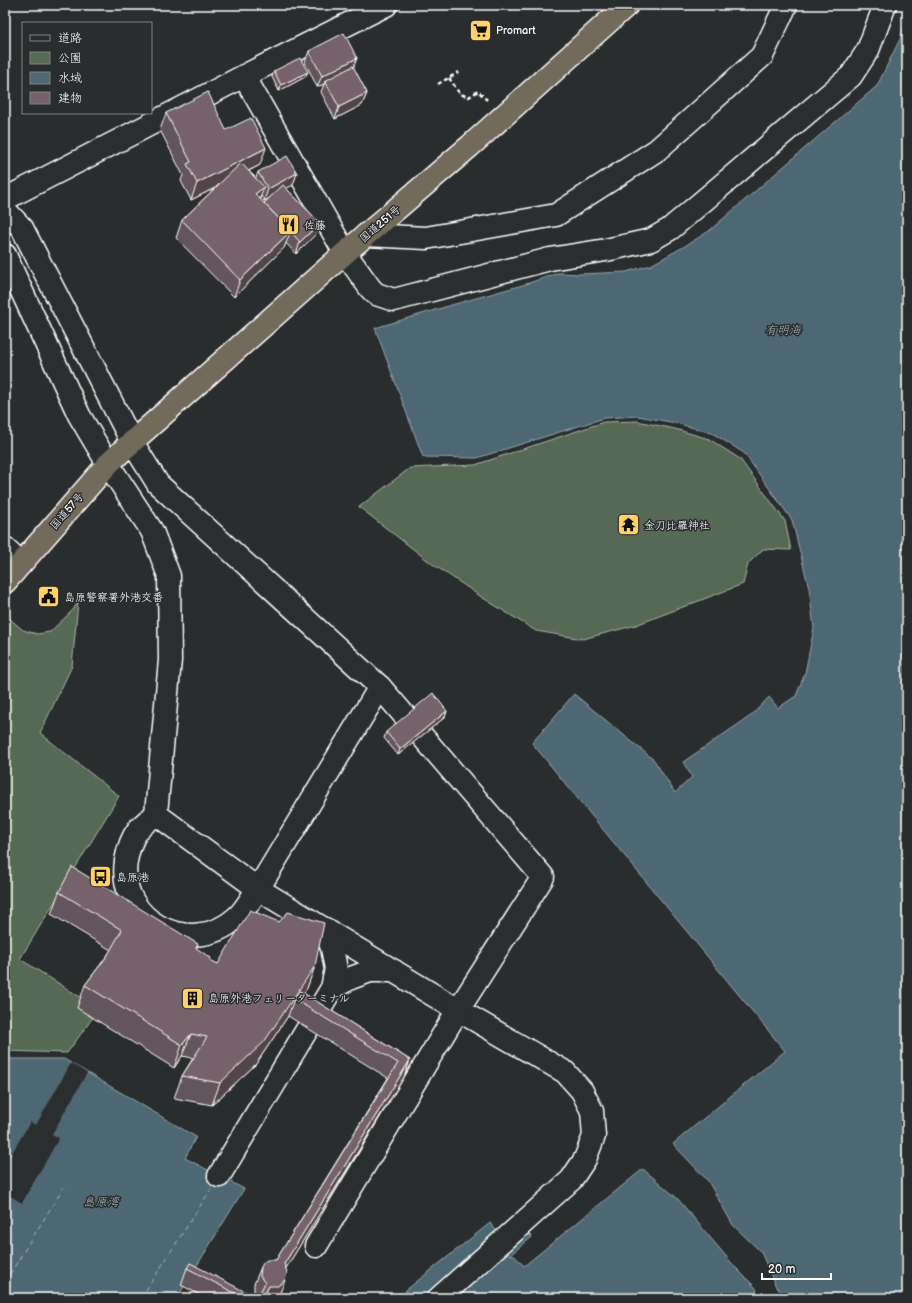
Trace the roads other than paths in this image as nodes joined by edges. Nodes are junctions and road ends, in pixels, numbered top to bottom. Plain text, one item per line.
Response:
1 (386, 5) edge
2 (627, 5) edge
3 (786, 5) edge
4 (885, 5) edge
5 (244, 76) junction
6 (5, 199) edge
7 (5, 210) edge
8 (366, 235) junction
9 (345, 253) junction
10 (5, 255) edge
11 (132, 442) junction
12 (108, 464) junction
13 (5, 548) edge
14 (21, 563) junction
15 (5, 582) edge
16 (380, 687) junction
17 (156, 814) junction
18 (258, 889) junction
19 (325, 929) junction
20 (394, 971) junction
21 (332, 988) junction
22 (458, 1010) junction
23 (219, 1176) dead end
24 (316, 1246) dead end
25 (440, 1298) edge

1 - 5 street
2 - 8 highway, 国道251号
3 - 8 street
4 - 9 street
5 - 6 street
5 - 9 street
7 - 11 street
8 - 9 highway, 国道251号
9 - 11 highway, 国道251号
10 - 12 street
11 - 12 highway, 国道57号
11 - 16 street
12 - 14 highway, 国道57号
12 - 17 street
13 - 14 street
14 - 15 highway, 国道57号
16 - 18 street
16 - 22 street
17 - 18 street
17 - 18 street
18 - 19 street
19 - 20 street
19 - 21 street
20 - 21 street
20 - 22 street
21 - 23 street
22 - 24 street
22 - 25 street

